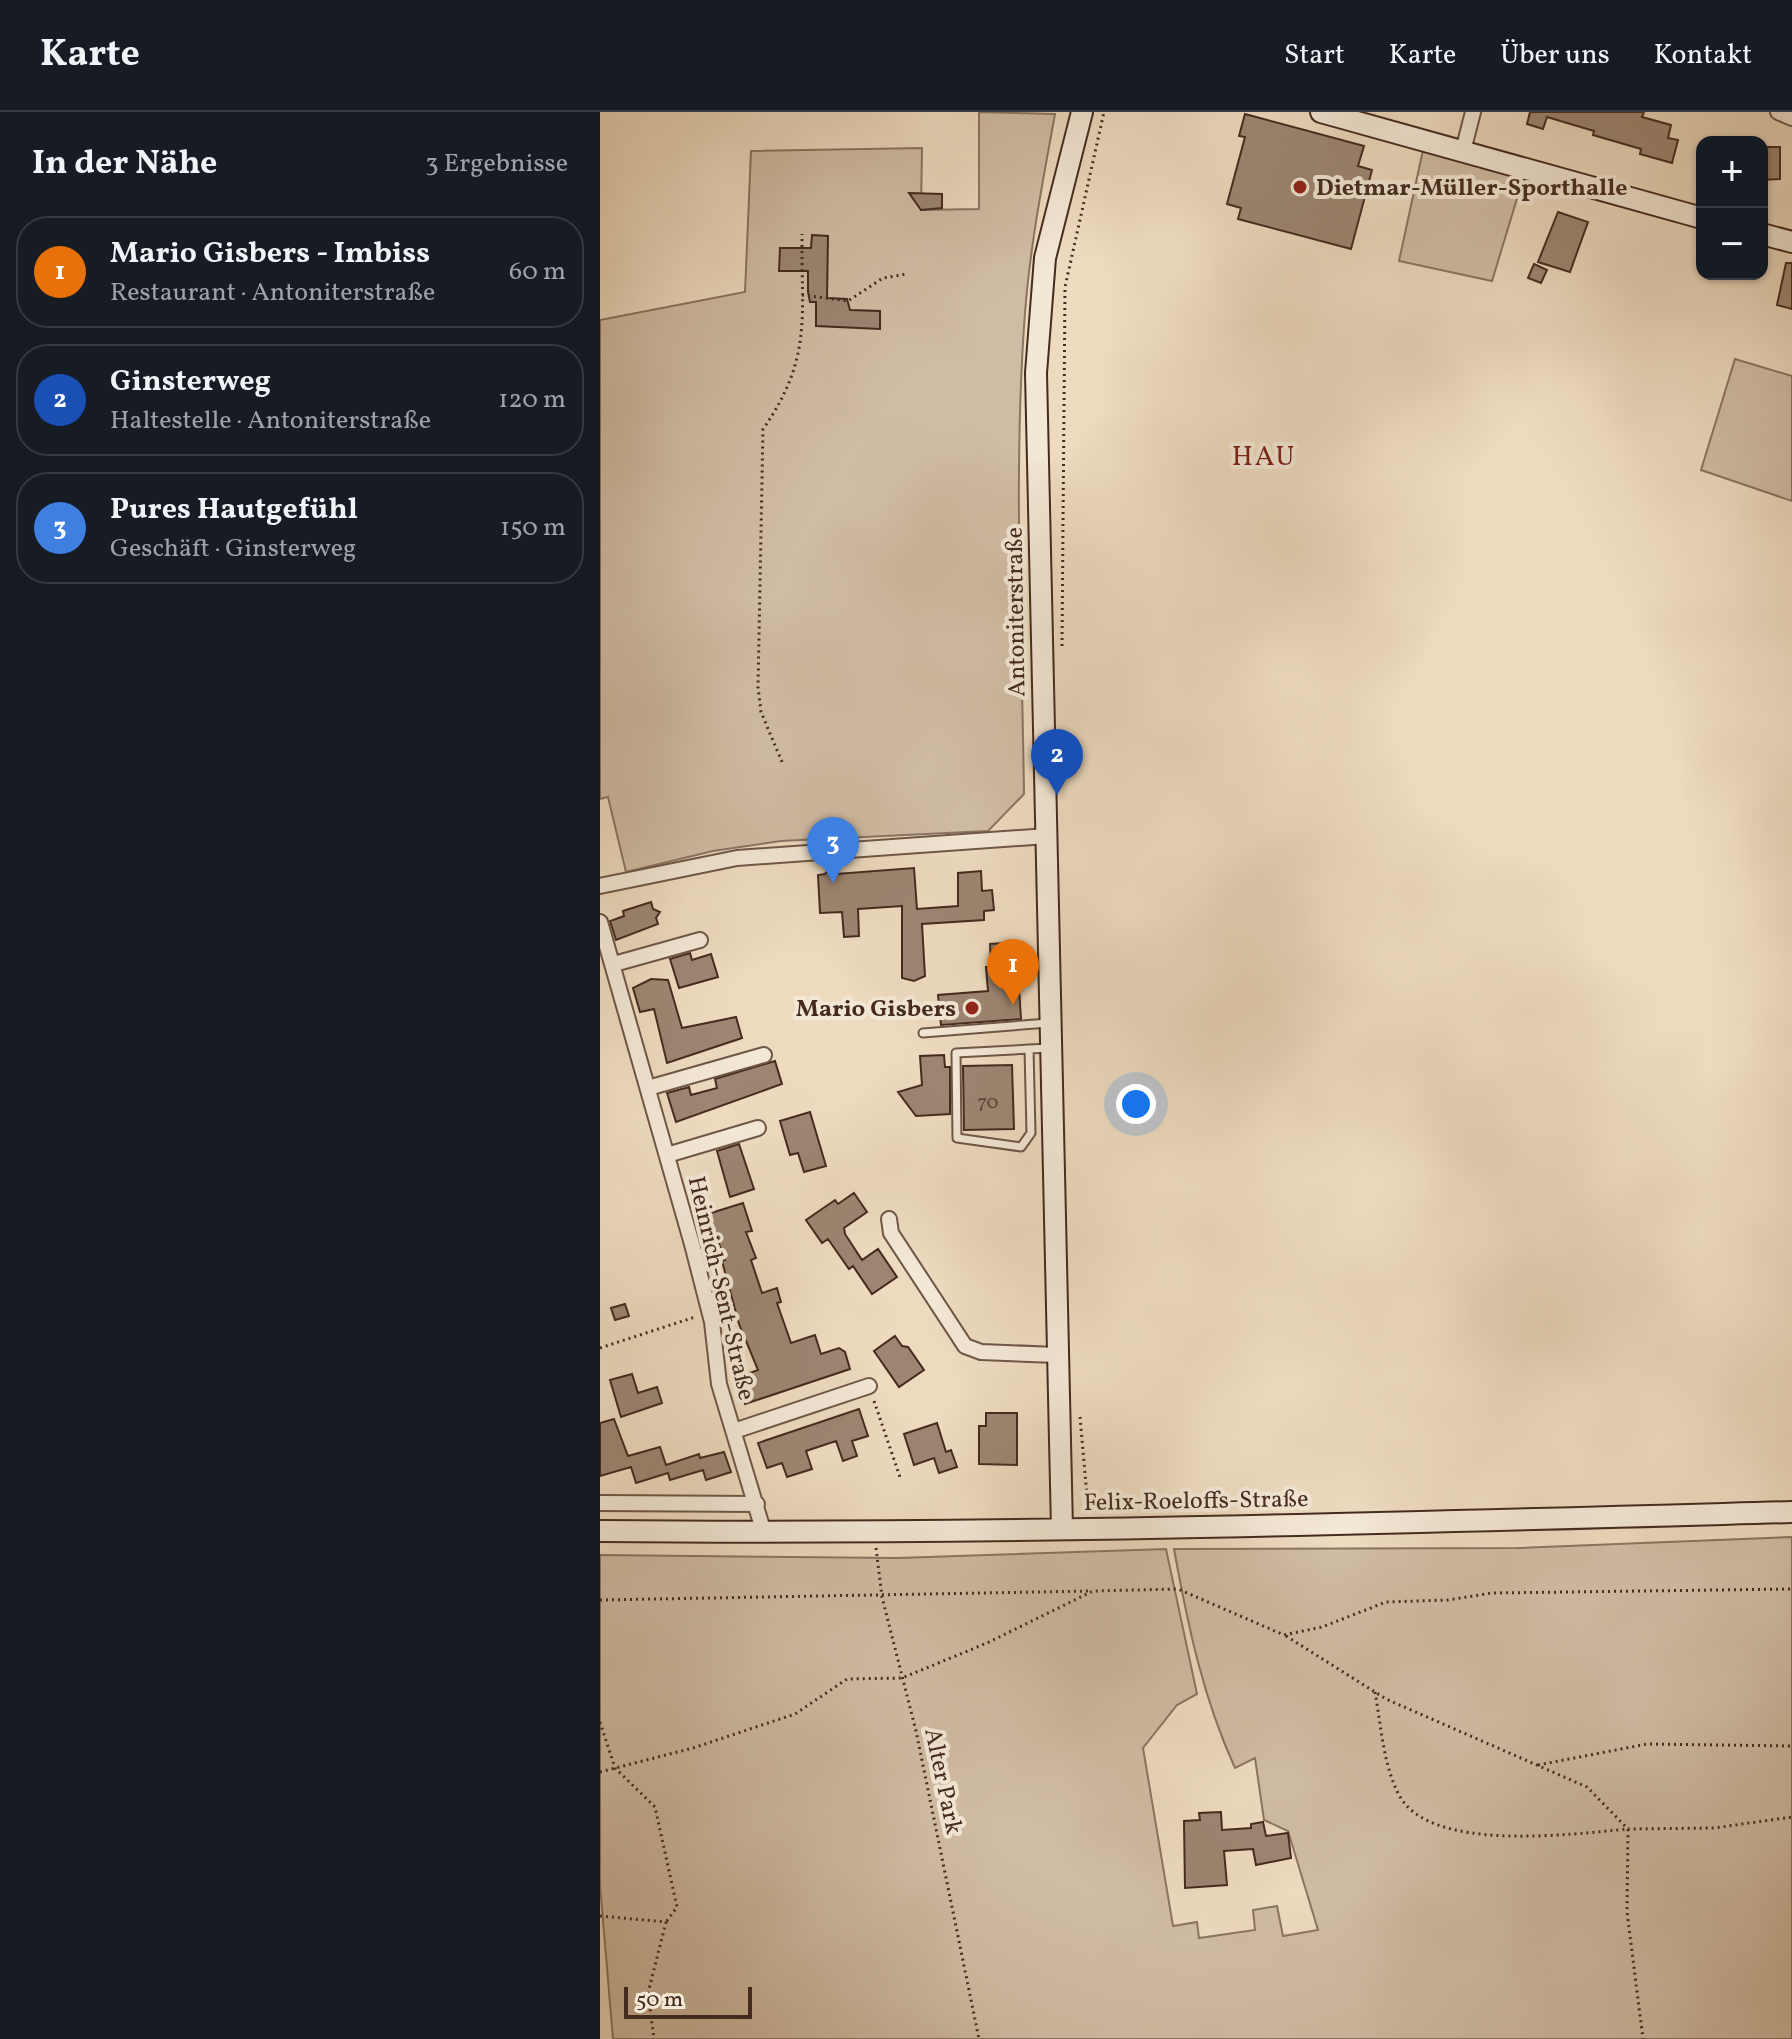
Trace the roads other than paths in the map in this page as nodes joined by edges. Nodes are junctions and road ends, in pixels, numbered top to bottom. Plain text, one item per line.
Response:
1 (1082, 112) edge
2 (1321, 112) edge
3 (1473, 112) edge
4 (1778, 112) edge
5 (1792, 118) edge
6 (1463, 151) junction
7 (1696, 216) edge
8 (1768, 236) edge
9 (1792, 242) edge
10 (1047, 836) junction
11 (600, 886) edge
12 (600, 922) edge
13 (700, 940) dead end
14 (614, 964) junction
15 (1051, 1023) junction
16 (923, 1033) dead end
17 (1051, 1048) junction
18 (1029, 1049) junction
19 (764, 1055) dead end
20 (648, 1088) junction
21 (758, 1128) dead end
22 (667, 1155) junction
23 (889, 1219) dead end
24 (1057, 1355) junction
25 (869, 1386) road end
26 (734, 1431) junction
27 (600, 1503) edge
28 (757, 1504) junction
29 (1792, 1512) edge
30 (1062, 1529) junction
31 (600, 1531) edge
32 (764, 1533) junction

1 - 10 street, Antoniterstraße
2 - 6 street
3 - 6 street
4 - 5 street
6 - 7 street
8 - 9 street
10 - 11 street
10 - 15 street, Antoniterstraße
12 - 14 street, Heinrich-Sent-Straße
13 - 14 street
14 - 20 street, Heinrich-Sent-Straße
15 - 16 lane
15 - 17 street, Antoniterstraße
17 - 18 lane
17 - 24 street, Antoniterstraße
18 - 18 lane
19 - 20 street
20 - 22 street, Heinrich-Sent-Straße
21 - 22 street, Heinrich-Sent-Straße
22 - 26 street, Heinrich-Sent-Straße
23 - 24 street
24 - 30 street, Antoniterstraße
25 - 26 street, Heinrich-Sent-Straße
26 - 28 street, Heinrich-Sent-Straße
27 - 28 street
28 - 32 street, Heinrich-Sent-Straße
29 - 30 street, Felix-Roeloffs-Straße
30 - 32 street, Felix-Roeloffs-Straße
31 - 32 street, Felix-Roeloffs-Straße

